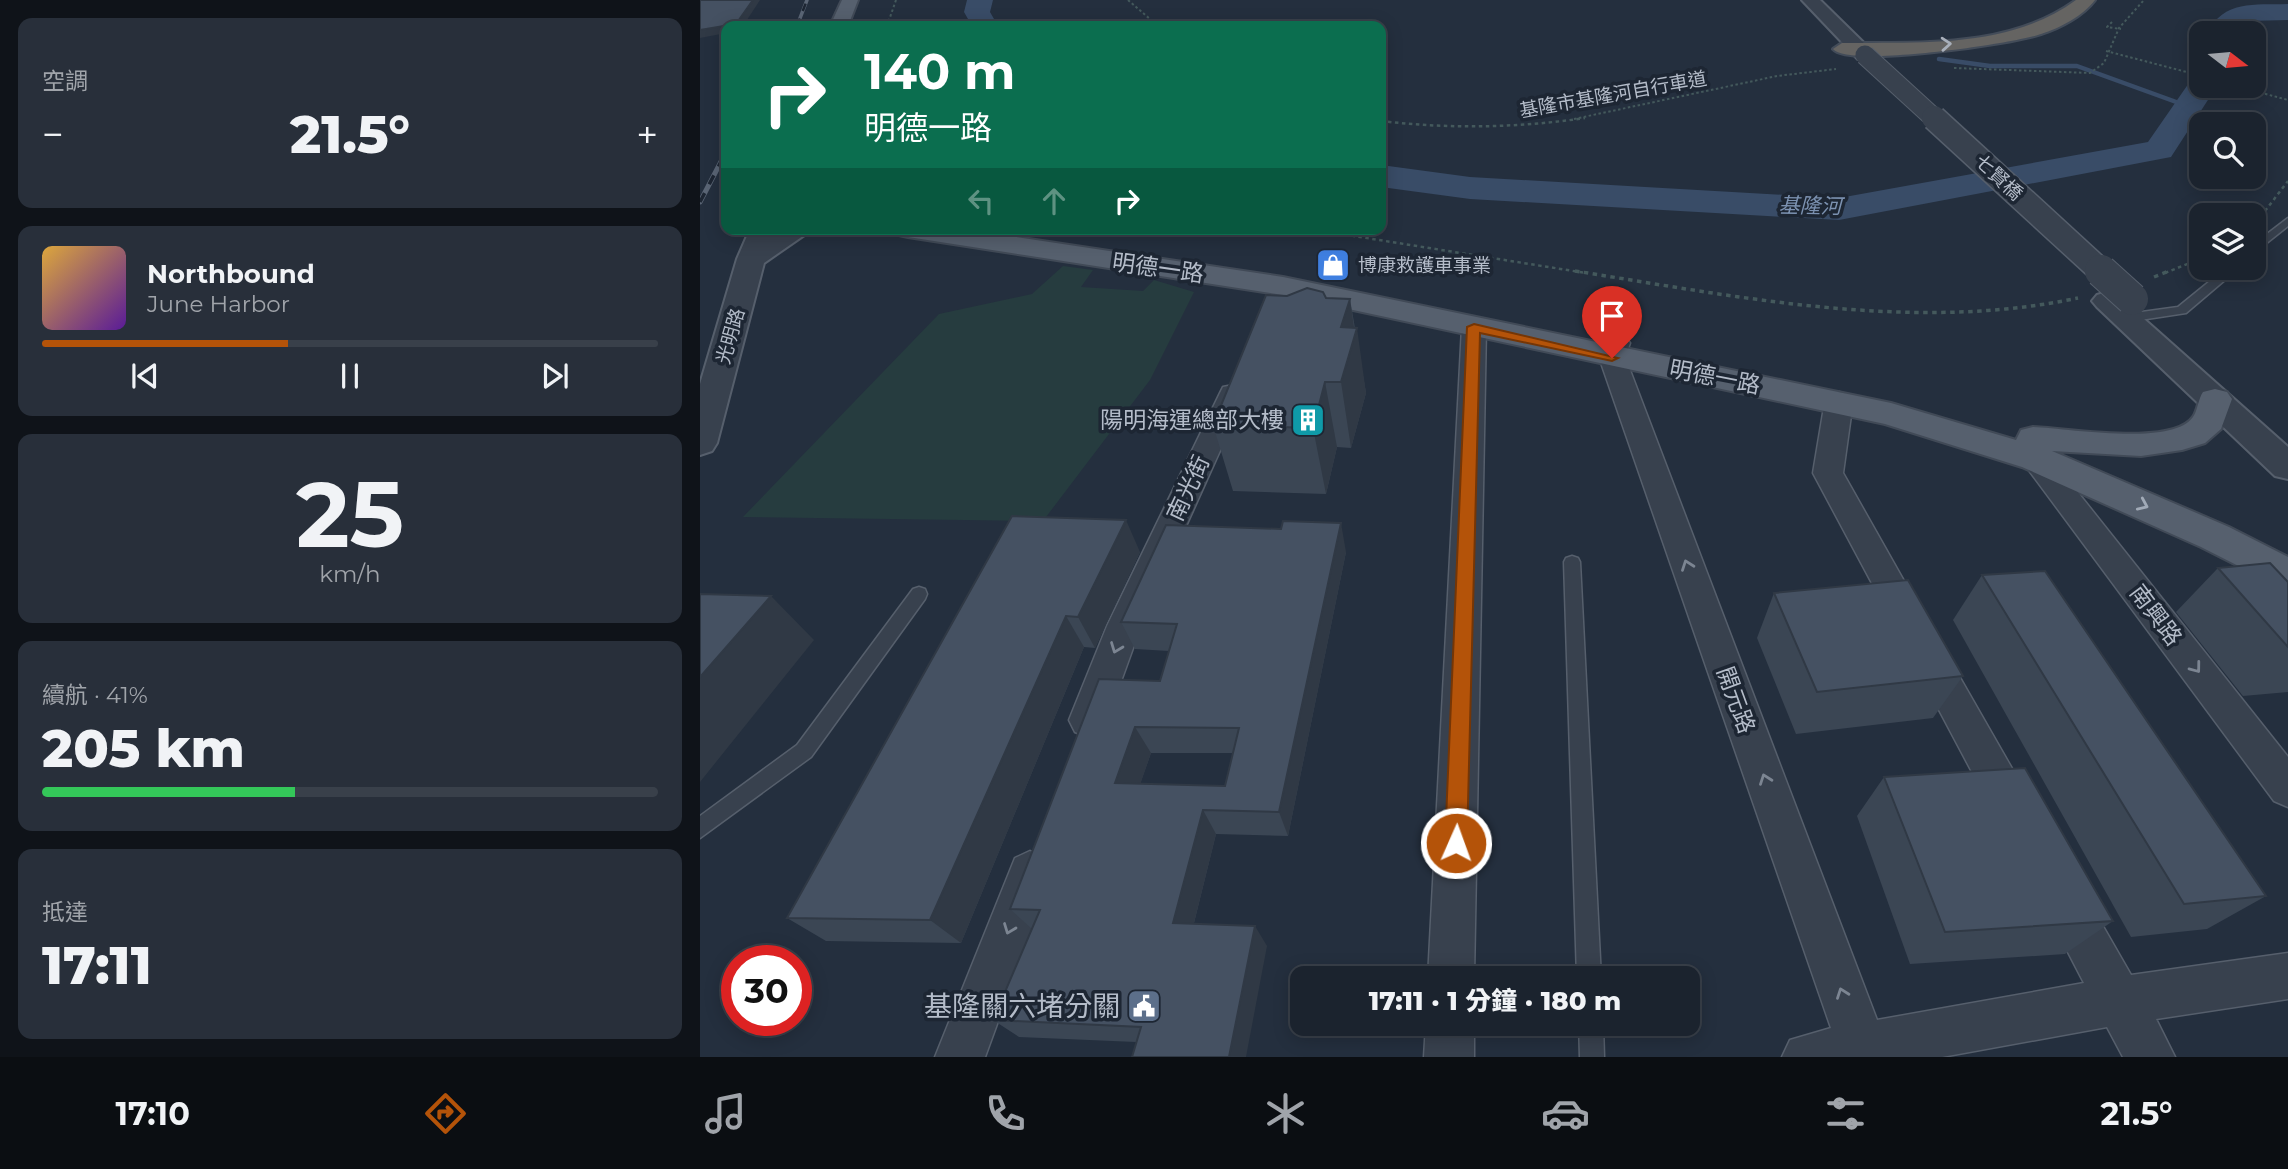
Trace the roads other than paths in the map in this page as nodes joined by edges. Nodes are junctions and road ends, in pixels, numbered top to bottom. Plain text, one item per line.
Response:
1 (850, 0) edge
2 (1795, 0) edge
3 (1810, 0) edge
4 (2087, 0) edge
5 (841, 21) edge
6 (1856, 54) junction
7 (2288, 221) edge
8 (760, 235) edge
9 (790, 235) edge
10 (944, 235) edge
11 (1013, 235) edge
12 (2266, 240) edge
13 (751, 259) junction
14 (2219, 280) edge
15 (1281, 291) junction
16 (2125, 302) junction
17 (1474, 327) junction
18 (1615, 350) junction
19 (1247, 362) edge
20 (2215, 399) junction
21 (1839, 401) junction
22 (2288, 439) edge
23 (700, 443) edge
24 (2034, 448) junction
25 (2288, 467) edge
26 (2288, 550) edge
27 (1572, 562) dead end
28 (2288, 575) edge
29 (919, 594) dead end
30 (1074, 757) edge
31 (2288, 788) edge
32 (700, 828) edge
33 (2026, 833) edge
34 (1039, 848) edge
35 (2046, 869) edge
36 (1451, 966) edge
37 (1589, 966) edge
38 (2288, 975) edge
39 (2118, 1001) junction
40 (1450, 1036) edge
41 (1591, 1036) edge
42 (1864, 1052) edge
43 (960, 1057) edge
44 (1449, 1057) edge
45 (1592, 1057) edge
46 (1807, 1057) edge
47 (2150, 1057) edge

1 - 5 main road
2 - 6 street
3 - 6 street
6 -> 4 highway
6 - 16 street, 七賢橋
7 - 12 lane
8 - 13 street, 光明路
9 - 13 street
10 - 15 main road, 明德一路
11 - 15 main road, 明德一路
13 - 23 street, 光明路
14 - 16 lane
15 - 17 main road, 明德一路
15 - 18 main road, 明德一路
16 - 20 street
16 - 22 street
17 - 18 main road, 明德一路
17 - 36 street
18 - 21 main road, 明德一路
18 - 24 main road, 明德一路
42 -> 18 street, 開元路
19 -> 30 street, 南光街
20 - 24 main road
20 - 25 street
21 - 24 main road, 明德一路
21 - 33 street
24 - 26 main road, 明德一路
24 -> 28 main road, 明德一路
24 -> 31 street, 南興路
27 - 37 lane
29 - 32 lane
34 -> 43 street
35 - 39 street
38 - 39 street
39 - 42 street
39 - 47 street
40 - 44 street
41 - 45 lane
42 - 46 street

